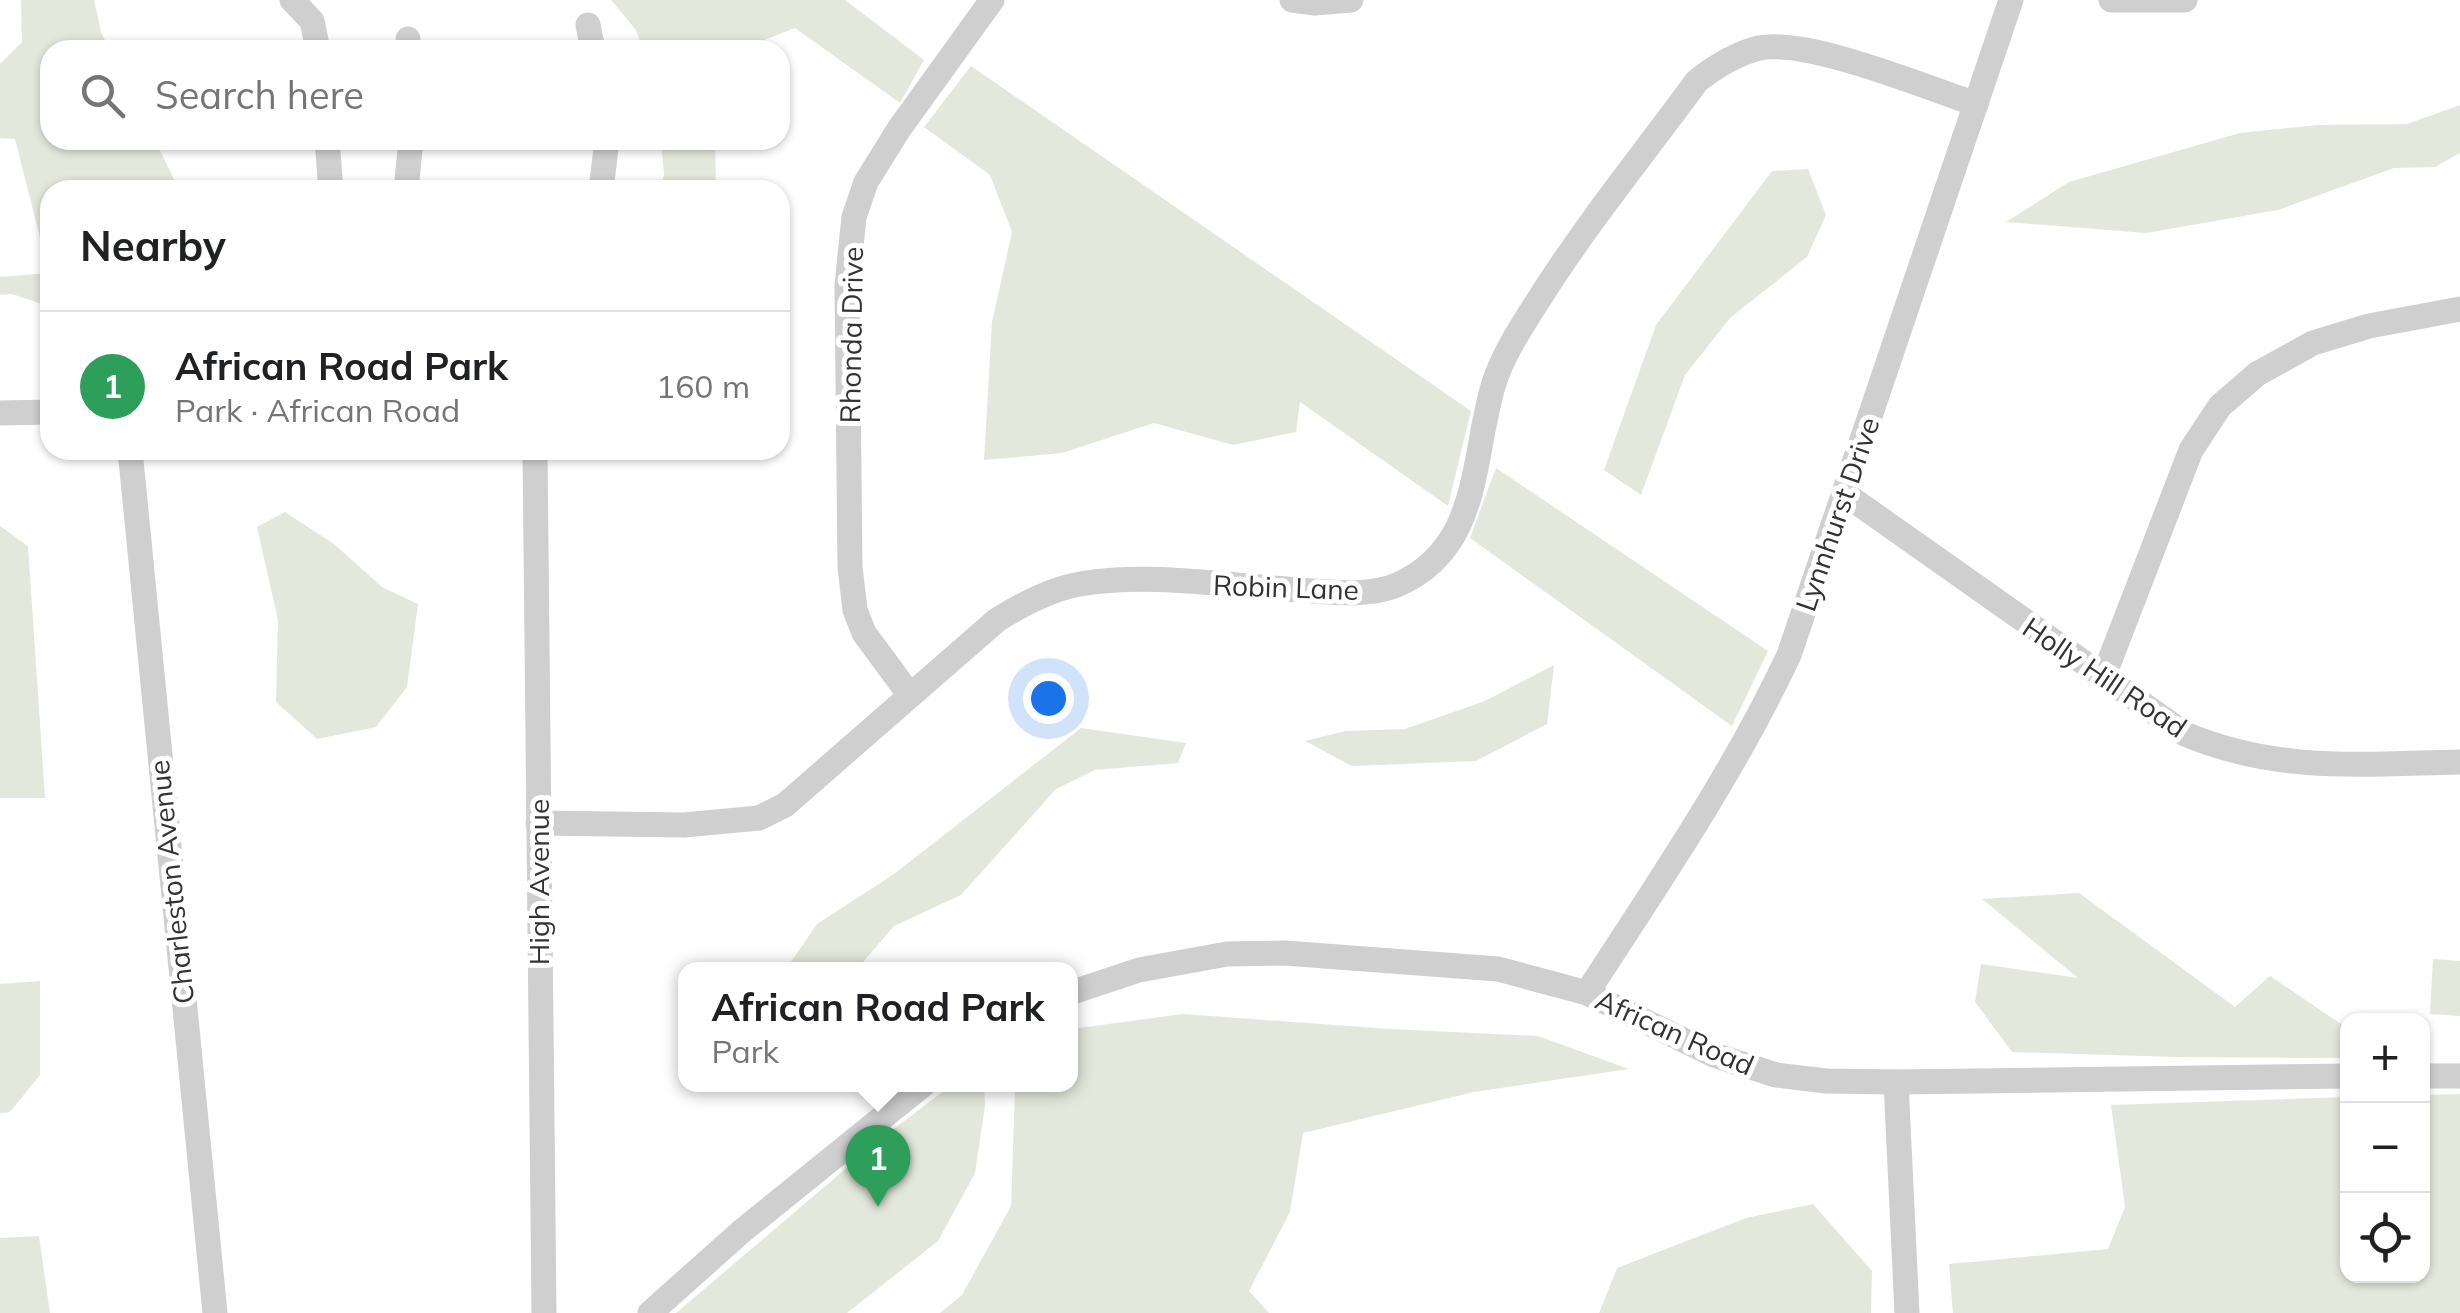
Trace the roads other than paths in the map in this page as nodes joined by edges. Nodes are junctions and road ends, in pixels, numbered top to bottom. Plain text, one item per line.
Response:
1 (292, 0) edge
2 (992, 0) edge
3 (1292, 0) edge
4 (1351, 0) edge
5 (2012, 0) edge
6 (2111, 0) edge
7 (2184, 0) edge
8 (316, 40) edge
9 (1976, 104) junction
10 (328, 150) edge
11 (410, 150) edge
12 (607, 150) edge
13 (331, 180) edge
14 (407, 180) edge
15 (602, 180) edge
16 (2460, 310) edge
17 (40, 412) edge
18 (0, 413) edge
19 (131, 460) edge
20 (535, 460) edge
21 (1845, 494) junction
22 (2103, 678) junction
23 (909, 694) junction
24 (2460, 762) edge
25 (538, 823) junction
26 (1078, 990) edge
27 (1587, 993) junction
28 (2340, 1076) edge
29 (2430, 1076) edge
30 (2460, 1076) edge
31 (1896, 1082) junction
32 (914, 1092) edge
33 (214, 1313) edge
34 (544, 1313) edge
35 (650, 1313) edge
36 (1907, 1313) edge

1 - 8 street
2 - 23 street, Rhonda Drive
3 - 4 street
5 - 9 street, Lynnhurst Drive
6 - 7 street
9 - 21 street, Lynnhurst Drive
9 - 23 street, Robin Lane
10 - 13 street
11 - 14 street
12 - 15 street
16 - 22 street
17 - 18 street
19 - 33 street, Charleston Avenue
20 - 25 street, High Avenue
21 - 22 street, Holly Hill Road
21 - 27 street, Lynnhurst Drive
22 - 24 street, Holly Hill Road
23 - 25 street, Robin Lane
25 - 34 street, High Avenue
26 - 27 street, African Road
27 - 31 street, African Road
28 - 31 street, African Road
29 - 30 street
31 - 36 street
32 - 35 street

